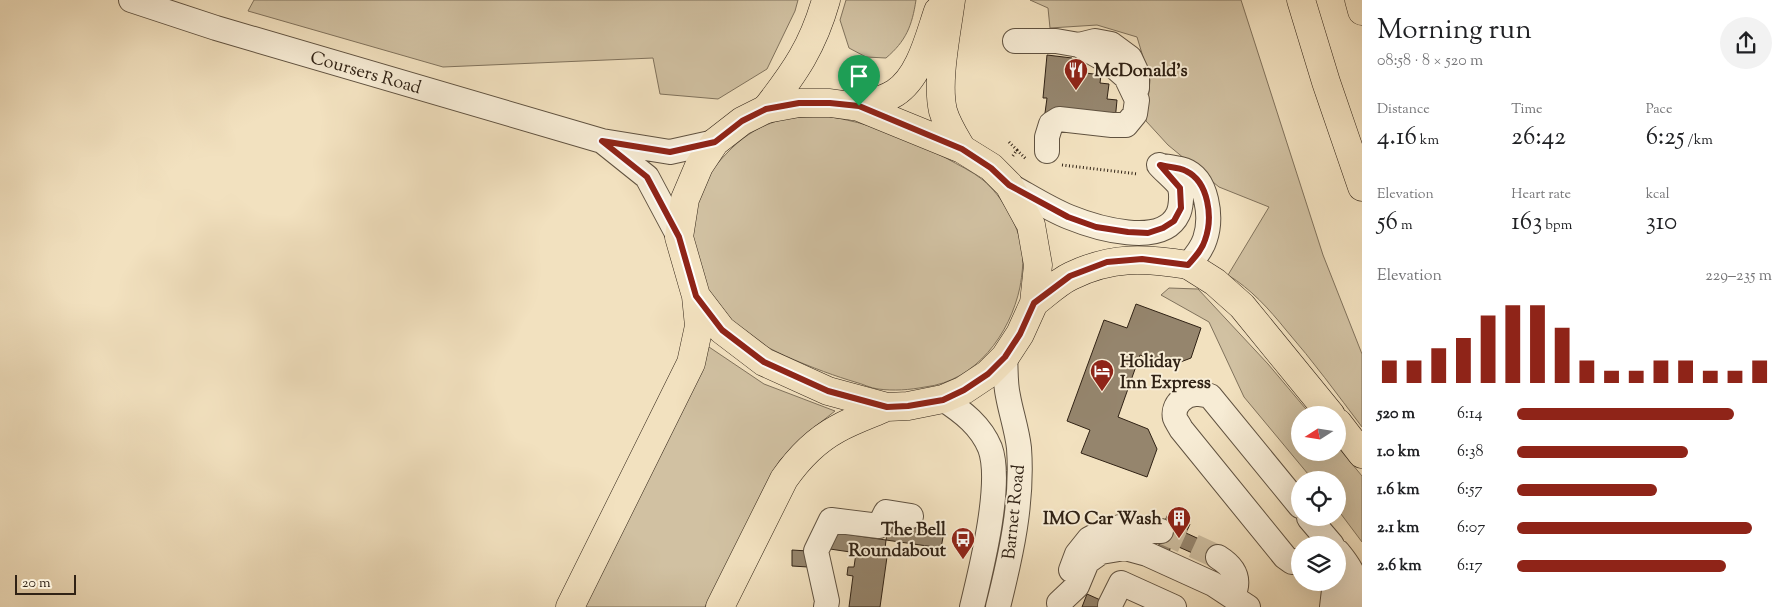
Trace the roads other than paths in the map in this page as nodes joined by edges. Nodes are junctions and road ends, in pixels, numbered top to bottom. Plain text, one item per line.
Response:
1 (131, 0) edge
2 (826, 0) edge
3 (942, 0) edge
4 (951, 0) edge
5 (1301, 0) edge
6 (1359, 0) edge
7 (1362, 11) edge
8 (1016, 41) dead end
9 (859, 106) junction
10 (766, 109) junction
11 (602, 141) junction
12 (715, 142) junction
13 (962, 149) junction
14 (1052, 158) road end
15 (1009, 185) junction
16 (1362, 188) edge
17 (679, 237) junction
18 (1188, 265) junction
19 (696, 296) junction
20 (1034, 303) junction
21 (1005, 357) junction
22 (943, 400) junction
23 (1324, 406) edge
24 (887, 407) junction
25 (1346, 433) edge
26 (1362, 454) edge
27 (1291, 495) edge
28 (911, 516) dead end
29 (1316, 526) edge
30 (1161, 530) tunnel mouth
31 (1324, 536) edge
32 (1218, 556) tunnel mouth
33 (1291, 561) edge
34 (1346, 564) edge
35 (1334, 591) edge
36 (1240, 602) edge
37 (1110, 604) dead end
38 (1058, 605) edge
39 (570, 607) edge
40 (720, 607) edge
41 (826, 607) edge
42 (972, 607) edge
43 (998, 607) edge
44 (1174, 607) edge
45 (1332, 607) edge
46 (1354, 607) edge

1 - 11 street, Coursers Road
2 - 10 main road
3 - 9 main road
4 - 13 main road
5 - 16 main road
6 - 7 main road
8 - 14 street
9 - 10 main road
9 - 13 main road
10 - 12 main road
11 - 12 street, Coursers Road
11 - 17 street, Coursers Road
12 - 17 main road
13 - 15 main road
15 - 18 street
15 - 20 main road
17 - 19 main road
18 - 20 main road
18 - 23 main road
19 - 24 main road
19 - 39 main road
20 - 21 main road
21 - 22 main road
21 - 43 street, Barnet Road
22 - 24 main road
22 - 42 street, Barnet Road
24 - 40 main road
25 - 26 main road
27 - 33 street
28 - 41 street
29 - 31 street
30 - 38 street
32 - 36 street
34 - 46 street
35 - 45 street
36 - 38 street
37 - 44 street

